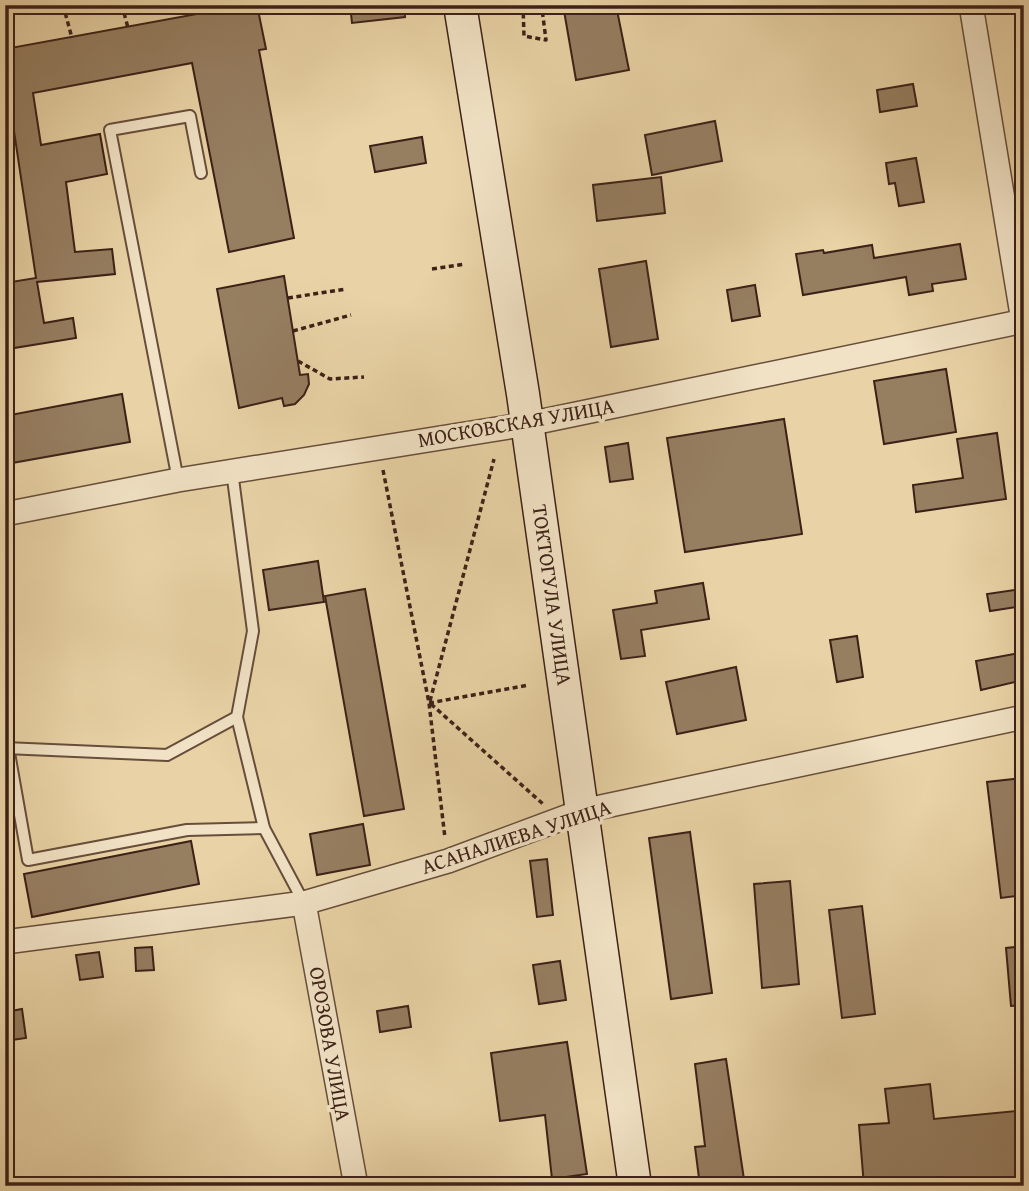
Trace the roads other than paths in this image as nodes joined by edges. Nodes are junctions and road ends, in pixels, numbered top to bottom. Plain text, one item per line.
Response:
1 (460, 5) edge
2 (971, 5) edge
3 (201, 173) dead end
4 (1023, 321) edge
5 (1024, 327) edge
6 (528, 424) junction
7 (232, 471) junction
8 (178, 480) junction
9 (5, 514) edge
10 (237, 717) junction
11 (1024, 717) edge
12 (7, 748) edge
13 (582, 811) junction
14 (264, 828) junction
15 (304, 903) junction
16 (5, 942) edge
17 (356, 1186) edge
18 (635, 1186) edge

1 - 6 main road, ТОКТОГУЛА УЛИЦА
2 - 4 street
3 - 8 lane
4 - 5 street
4 - 6 street, МОСКОВСКАЯ УЛИЦА
6 - 7 street, МОСКОВСКАЯ УЛИЦА
6 - 13 main road, ТОКТОГУЛА УЛИЦА
7 - 8 street, МОСКОВСКАЯ УЛИЦА
7 - 10 lane
8 - 9 street, МОСКОВСКАЯ УЛИЦА
10 - 12 lane
10 - 14 lane
11 - 13 street, АСАНАЛИЕВА УЛИЦА
12 - 14 lane
13 - 15 street, АСАНАЛИЕВА УЛИЦА
13 - 18 main road, ТОКТОГУЛА УЛИЦА
14 - 15 lane
15 - 16 street, АСАНАЛИЕВА УЛИЦА
15 - 17 street, ОРОЗОВА УЛИЦА

